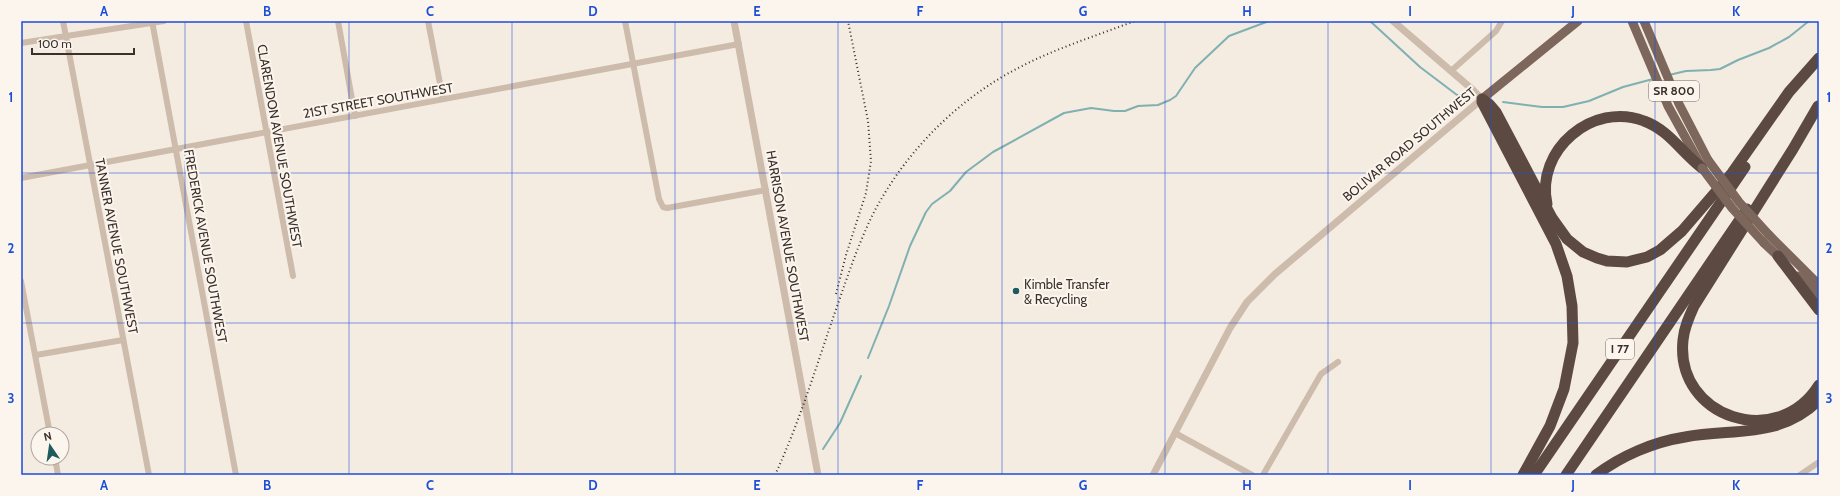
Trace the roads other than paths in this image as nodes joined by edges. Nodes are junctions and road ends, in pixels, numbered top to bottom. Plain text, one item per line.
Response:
1 (63, 21) edge
2 (164, 21) edge
3 (246, 21) edge
4 (338, 21) edge
5 (428, 21) edge
6 (625, 21) edge
7 (734, 21) edge
8 (1393, 21) edge
9 (1502, 21) edge
10 (1578, 21) edge
11 (1644, 21) edge
12 (152, 22) edge
13 (1632, 23) edge
14 (66, 36) junction
15 (21, 43) edge
16 (738, 44) junction
17 (1819, 58) edge
18 (634, 63) junction
19 (1451, 71) junction
20 (443, 99) junction
21 (1482, 100) junction
22 (1819, 106) edge
23 (355, 116) junction
24 (266, 131) junction
25 (176, 149) junction
26 (1705, 164) junction
27 (90, 165) junction
28 (21, 178) edge
29 (766, 190) junction
30 (1552, 218) junction
31 (1766, 239) junction
32 (1778, 256) junction
33 (293, 276) dead end
34 (21, 281) edge
35 (1819, 285) edge
36 (1819, 296) edge
37 (1819, 310) edge
38 (123, 340) junction
39 (36, 355) junction
40 (1338, 362) dead end
41 (1819, 385) edge
42 (1819, 400) edge
43 (49, 426) edge
44 (1175, 433) junction
45 (1819, 462) edge
46 (149, 475) edge
47 (236, 475) edge
48 (818, 475) edge
49 (1153, 475) edge
50 (1252, 475) edge
51 (1263, 475) edge
52 (1523, 475) edge
53 (1534, 475) edge
54 (1566, 475) edge
55 (1596, 475) edge
56 (1800, 475) edge

1 - 14 street, TANNER AVENUE SOUTHWEST
2 - 12 street
3 - 24 street, CLARENDON AVENUE SOUTHWEST
4 - 23 street
5 - 20 street
6 - 18 street
7 - 16 street, HARRISON AVENUE SOUTHWEST
8 - 19 street
9 - 19 street
10 - 21 main road, BOLIVAR ROAD SOUTHWEST
11 - 26 main road, SR 800
12 - 14 street
12 - 25 street, FREDERICK AVENUE SOUTHWEST
13 - 26 main road
14 - 15 street
14 - 27 street, TANNER AVENUE SOUTHWEST
16 - 18 street, 21ST STREET SOUTHWEST
16 - 29 street, HARRISON AVENUE SOUTHWEST
17 - 30 highway
17 - 53 highway, I 77
18 - 20 street, 21ST STREET SOUTHWEST
18 - 29 street
19 - 21 street
20 - 23 street, 21ST STREET SOUTHWEST
21 - 30 highway
21 - 44 street, BOLIVAR ROAD SOUTHWEST
21 - 52 highway
22 - 41 highway
22 - 54 highway, I 77
23 - 24 street, 21ST STREET SOUTHWEST
24 - 25 street, 21ST STREET SOUTHWEST
24 - 33 street, CLARENDON AVENUE SOUTHWEST
25 - 27 street, 21ST STREET SOUTHWEST
25 - 47 street, FREDERICK AVENUE SOUTHWEST
26 - 30 highway
26 - 31 main road, SR 800, bridge
27 - 28 street, 21ST STREET SOUTHWEST
27 - 38 street, TANNER AVENUE SOUTHWEST
29 - 48 street, HARRISON AVENUE SOUTHWEST
31 - 32 main road, SR 800
31 - 35 main road, SR 800
32 - 36 main road, SR 800
32 - 37 highway
34 - 39 street
38 - 39 street
38 - 46 street, TANNER AVENUE SOUTHWEST
39 - 43 street
40 - 51 street
42 - 55 highway
44 - 49 street, BOLIVAR ROAD SOUTHWEST
44 - 50 street
45 - 56 street

